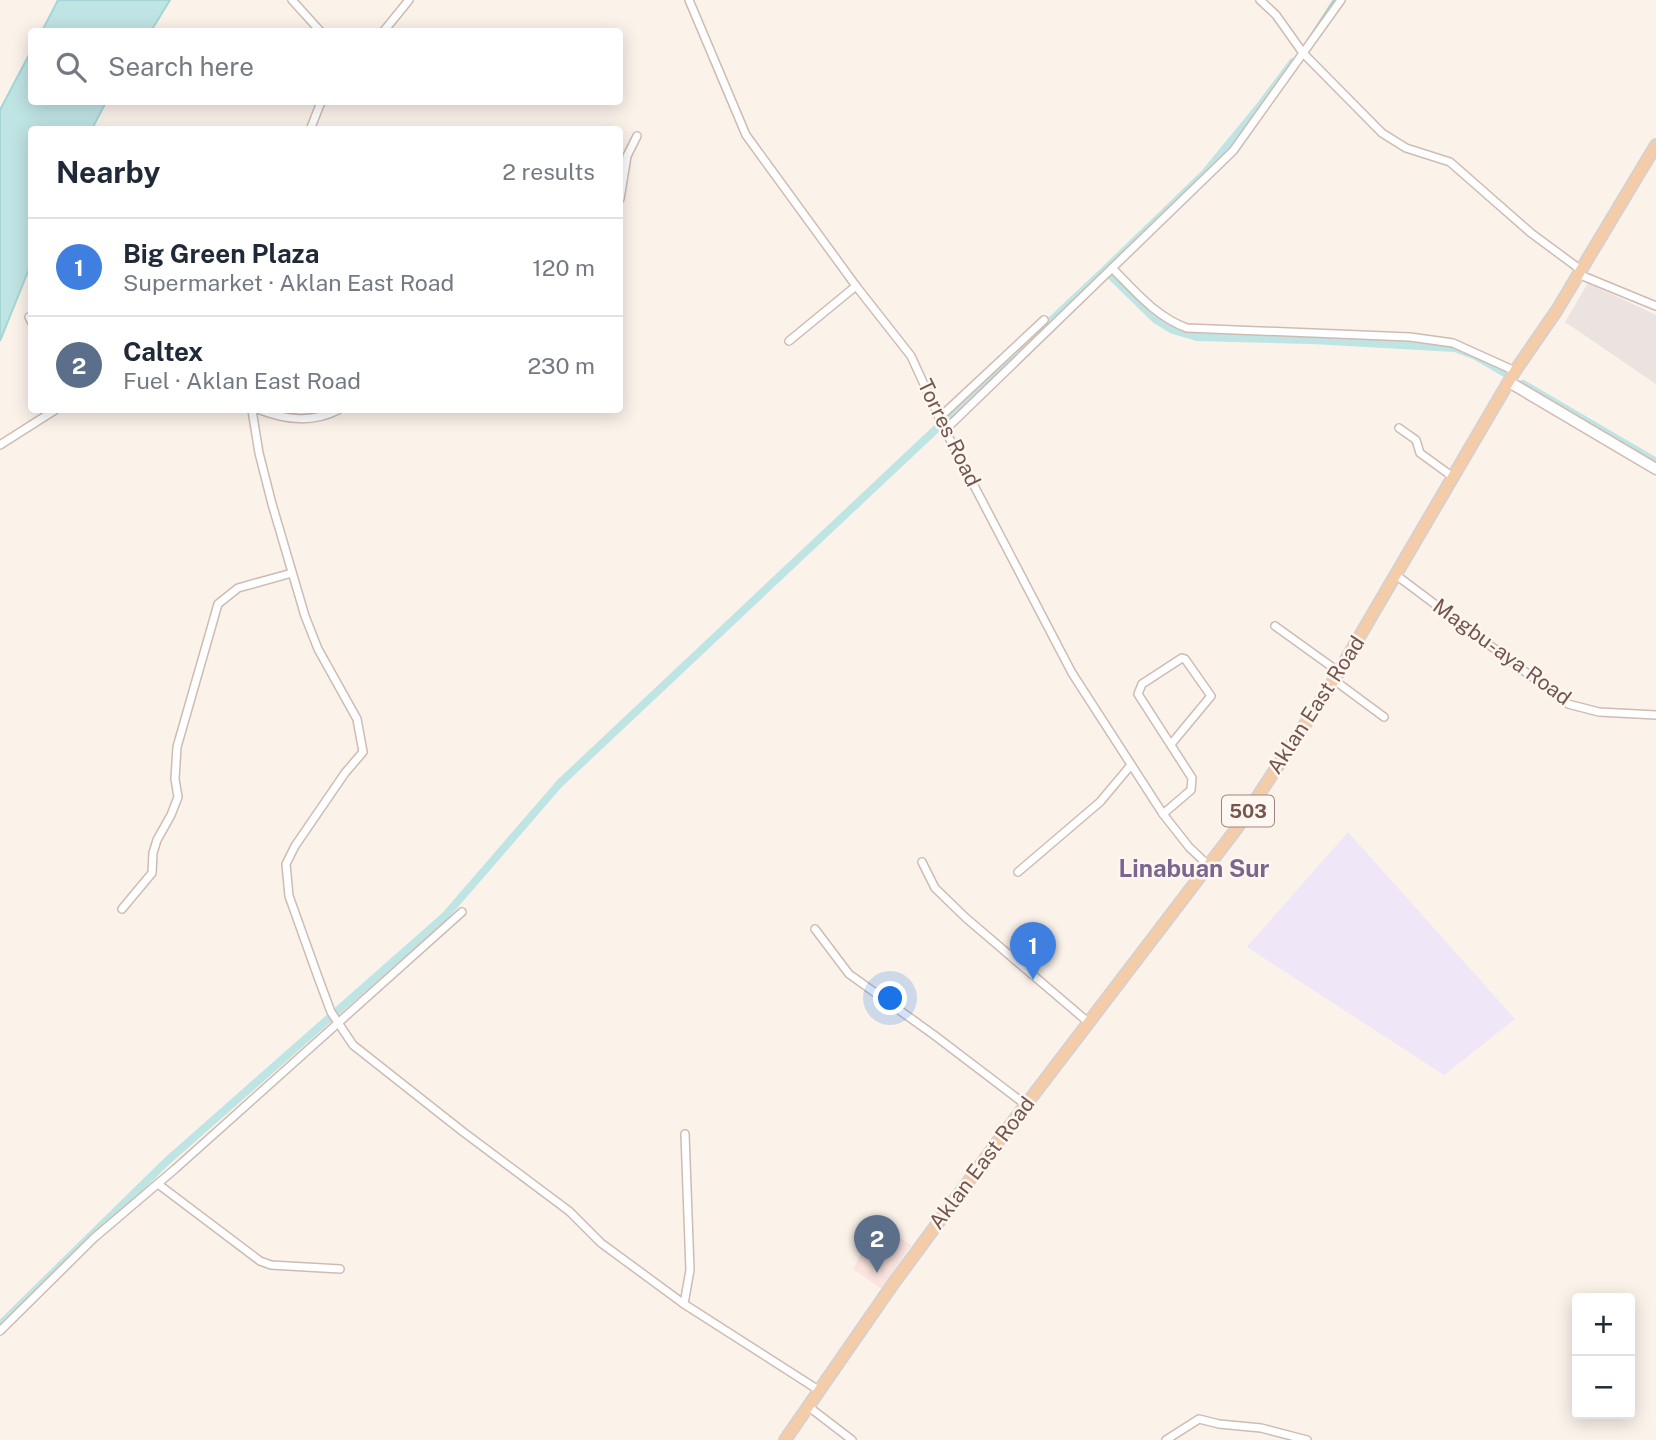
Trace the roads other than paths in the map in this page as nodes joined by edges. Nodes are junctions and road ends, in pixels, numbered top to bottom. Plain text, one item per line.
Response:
1 (292, 0) edge
2 (409, 0) edge
3 (689, 0) edge
4 (1260, 0) edge
5 (1341, 0) edge
6 (317, 28) edge
7 (386, 28) edge
8 (1303, 53) junction
9 (320, 105) edge
10 (312, 126) edge
11 (636, 136) dead end
12 (1656, 145) edge
13 (623, 178) edge
14 (1112, 268) junction
15 (1580, 272) junction
16 (856, 286) junction
17 (1656, 306) edge
18 (1044, 320) dead end
19 (789, 341) dead end
20 (1516, 371) junction
21 (1509, 382) junction
22 (50, 413) edge
23 (252, 413) edge
24 (268, 413) edge
25 (330, 413) edge
26 (942, 423) junction
27 (1399, 428) dead end
28 (0, 445) edge
29 (1656, 469) edge
30 (1453, 477) junction
31 (292, 573) junction
32 (1396, 575) junction
33 (1275, 626) dead end
34 (1337, 676) junction
35 (1656, 715) edge
36 (1384, 717) dead end
37 (1172, 743) junction
38 (1131, 765) junction
39 (1163, 814) junction
40 (922, 862) dead end
41 (1209, 866) junction
42 (1018, 872) dead end
43 (122, 909) dead end
44 (462, 912) dead end
45 (815, 929) dead end
46 (338, 1022) junction
47 (1088, 1023) junction
48 (1026, 1105) junction
49 (685, 1134) dead end
50 (159, 1184) junction
51 (340, 1269) dead end
52 (684, 1304) junction
53 (0, 1331) edge
54 (820, 1391) junction
55 (809, 1407) junction
56 (785, 1440) edge
57 (852, 1440) edge
58 (1166, 1440) edge
59 (1307, 1440) edge

1 - 6 street
2 - 7 street
3 - 16 street, Torres Road
4 - 8 street
5 - 8 street
8 - 14 street
8 - 15 street
9 - 10 street
11 - 13 street
12 - 15 main road, Aklan East Road / 503
14 - 20 street
14 - 26 street
15 - 17 street
15 - 20 main road, Aklan East Road / 503
16 - 19 street
16 - 26 street, Torres Road
18 - 26 street
20 - 21 main road, Aklan East Road / 503
21 - 29 street
21 - 30 main road, Aklan East Road / 503
22 - 28 street
23 - 31 street
24 - 25 street
26 - 38 street, Torres Road
27 - 30 street
30 - 32 main road, Aklan East Road / 503
31 - 43 street
31 - 46 street
32 - 34 main road, Aklan East Road / 503
32 - 35 street, Magbu-aya Road
33 - 34 street
34 - 36 street
34 - 41 main road, Aklan East Road / 503
37 - 37 street
37 - 39 street
38 - 39 street, Torres Road
38 - 42 street
39 - 41 street, Torres Road
40 - 47 street
41 - 47 main road, Aklan East Road / 503
44 - 46 street
45 - 48 street
46 - 50 street
46 - 52 street
47 - 48 main road, Aklan East Road / 503
48 - 54 main road, Aklan East Road / 503
49 - 52 street
50 - 51 street
50 - 53 street
52 - 54 street
54 - 55 main road, Aklan East Road / 503
55 - 56 main road, Aklan East Road / 503
55 - 57 street
58 - 59 street

